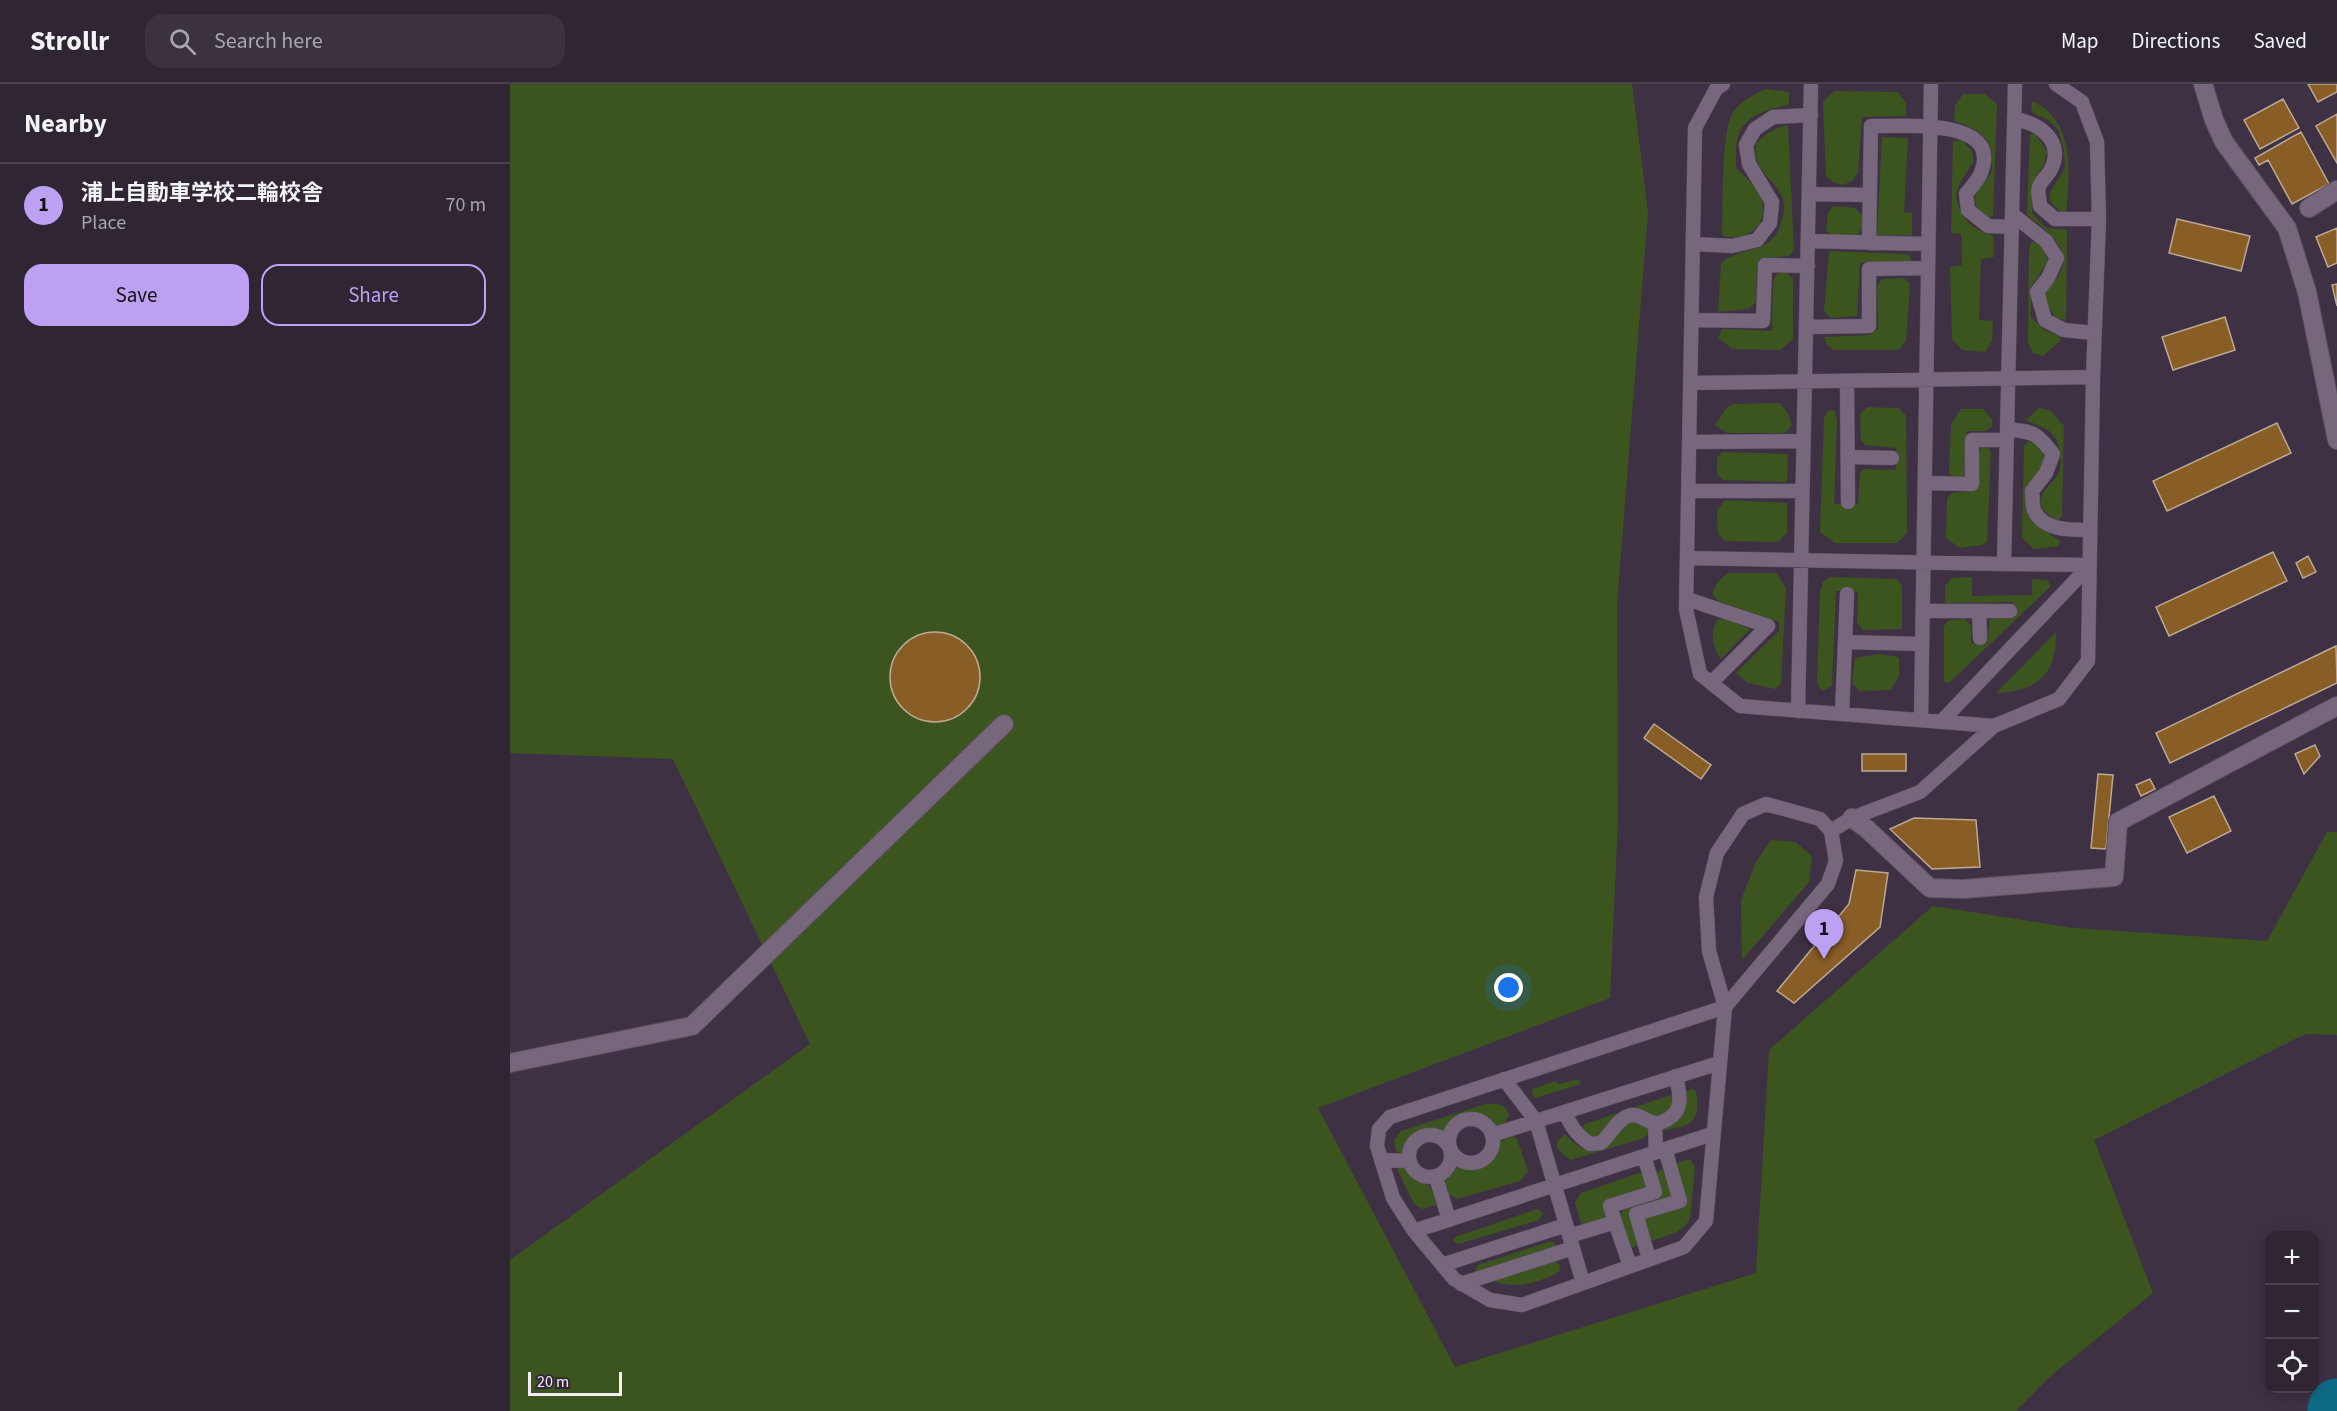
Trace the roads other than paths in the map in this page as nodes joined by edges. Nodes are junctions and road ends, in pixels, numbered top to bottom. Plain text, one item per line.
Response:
1 (1723, 84) edge
2 (1811, 84) edge
3 (1930, 84) edge
4 (2015, 84) edge
5 (2056, 84) edge
6 (2203, 84) edge
7 (1811, 115) junction
8 (2014, 119) junction
9 (1930, 128) junction
10 (2337, 190) edge
11 (1809, 194) junction
12 (1869, 195) junction
13 (2309, 208) dead end
14 (2099, 219) junction
15 (2012, 221) junction
16 (1808, 242) junction
17 (1869, 243) junction
18 (1693, 244) junction
19 (1929, 244) junction
20 (1808, 266) junction
21 (1928, 268) junction
22 (1692, 320) junction
23 (1806, 327) junction
24 (2094, 333) junction
25 (2093, 377) junction
26 (2008, 378) junction
27 (1805, 380) junction
28 (1926, 380) junction
29 (1847, 381) junction
30 (1690, 383) junction
31 (2007, 435) junction
32 (2337, 440) edge
33 (1803, 441) junction
34 (1689, 442) junction
35 (1849, 457) junction
36 (1892, 458) dead end
37 (1925, 483) junction
38 (1688, 490) junction
39 (1803, 492) junction
40 (1848, 502) dead end
41 (2090, 530) junction
42 (1687, 558) junction
43 (1802, 559) junction
44 (1924, 562) junction
45 (2004, 564) junction
46 (2090, 565) junction
47 (1847, 594) dead end
48 (1687, 599) junction
49 (1923, 611) junction
50 (1979, 611) junction
51 (2010, 611) dead end
52 (1980, 638) dead end
53 (1845, 642) junction
54 (1922, 644) junction
55 (1712, 683) junction
56 (2337, 706) edge
57 (1798, 711) junction
58 (1842, 714) junction
59 (1921, 720) junction
60 (1941, 722) junction
61 (1004, 724) dead end
62 (1994, 726) junction
63 (1852, 818) junction
64 (1831, 831) junction
65 (1725, 1007) junction
66 (510, 1063) edge
67 (1719, 1063) junction
68 (1676, 1076) junction
69 (1504, 1079) junction
70 (1565, 1112) junction
71 (1536, 1121) junction
72 (1655, 1124) junction
73 (1712, 1134) junction
74 (1492, 1135) junction
75 (1451, 1150) junction
76 (1655, 1152) junction
77 (1381, 1160) junction
78 (1410, 1161) junction
79 (1436, 1177) junction
80 (1554, 1185) junction
81 (1449, 1220) junction
82 (1615, 1222) junction
83 (1414, 1231) junction
84 (1569, 1236) junction
85 (1649, 1259) junction
86 (1442, 1265) junction
87 (1630, 1266) junction
88 (1583, 1283) junction
89 (1461, 1284) junction

1 - 18 lane
2 - 7 lane
3 - 9 lane
4 - 8 lane
5 - 14 lane
6 - 32 street
7 - 11 lane
7 - 18 lane
8 - 14 lane
8 - 15 lane
9 - 12 lane
9 - 15 lane
9 - 19 lane
10 - 13 street
11 - 12 lane
11 - 16 lane
12 - 17 lane
14 - 24 lane
15 - 24 lane
15 - 26 lane
16 - 17 lane
16 - 20 lane
17 - 19 lane
18 - 22 lane
19 - 21 lane
20 - 22 lane
20 - 23 lane
21 - 23 lane
21 - 28 lane
22 - 30 lane
23 - 27 lane
24 - 25 lane
25 - 26 lane
25 - 41 lane
26 - 28 lane
26 - 31 lane
27 - 29 lane
27 - 30 lane
27 - 33 lane
28 - 29 lane
28 - 37 lane
29 - 35 lane
30 - 34 lane
31 - 37 lane
31 - 41 lane
31 - 45 lane
33 - 34 lane
33 - 39 lane
34 - 38 lane
35 - 36 lane
35 - 40 lane
37 - 44 lane
38 - 39 lane
38 - 42 lane
39 - 43 lane
41 - 46 lane
42 - 43 lane
42 - 48 lane
43 - 44 lane
43 - 57 lane
44 - 45 lane
44 - 49 lane
45 - 46 lane
46 - 60 lane
46 - 62 lane
47 - 53 lane
48 - 55 lane
48 - 55 lane
49 - 50 lane
49 - 54 lane
50 - 51 lane
50 - 52 lane
53 - 54 lane
53 - 58 lane
54 - 59 lane
55 - 57 lane
56 - 63 street
57 - 58 lane
58 - 59 lane
59 - 60 lane
60 - 62 lane
61 - 66 street
62 - 63 lane
63 - 64 lane
64 - 65 lane
64 - 65 lane
65 - 67 lane
65 - 69 lane
67 - 68 lane
67 - 73 lane
68 - 70 lane
68 - 72 lane
69 - 71 lane
69 - 77 lane
70 - 71 lane
70 - 72 lane
71 - 74 lane
71 - 80 lane
72 - 76 lane
73 - 76 lane
73 - 85 lane
74 - 75 lane
74 - 75 lane
75 - 78 lane
75 - 79 lane
76 - 80 lane
76 - 82 lane
76 - 85 lane
77 - 78 lane
77 - 83 lane
78 - 79 lane
79 - 81 lane
80 - 81 lane
80 - 84 lane
81 - 83 lane
82 - 84 lane
82 - 87 lane
83 - 86 lane
84 - 86 lane
84 - 88 lane
84 - 89 lane
85 - 87 lane
86 - 89 lane
87 - 88 lane
88 - 89 lane

